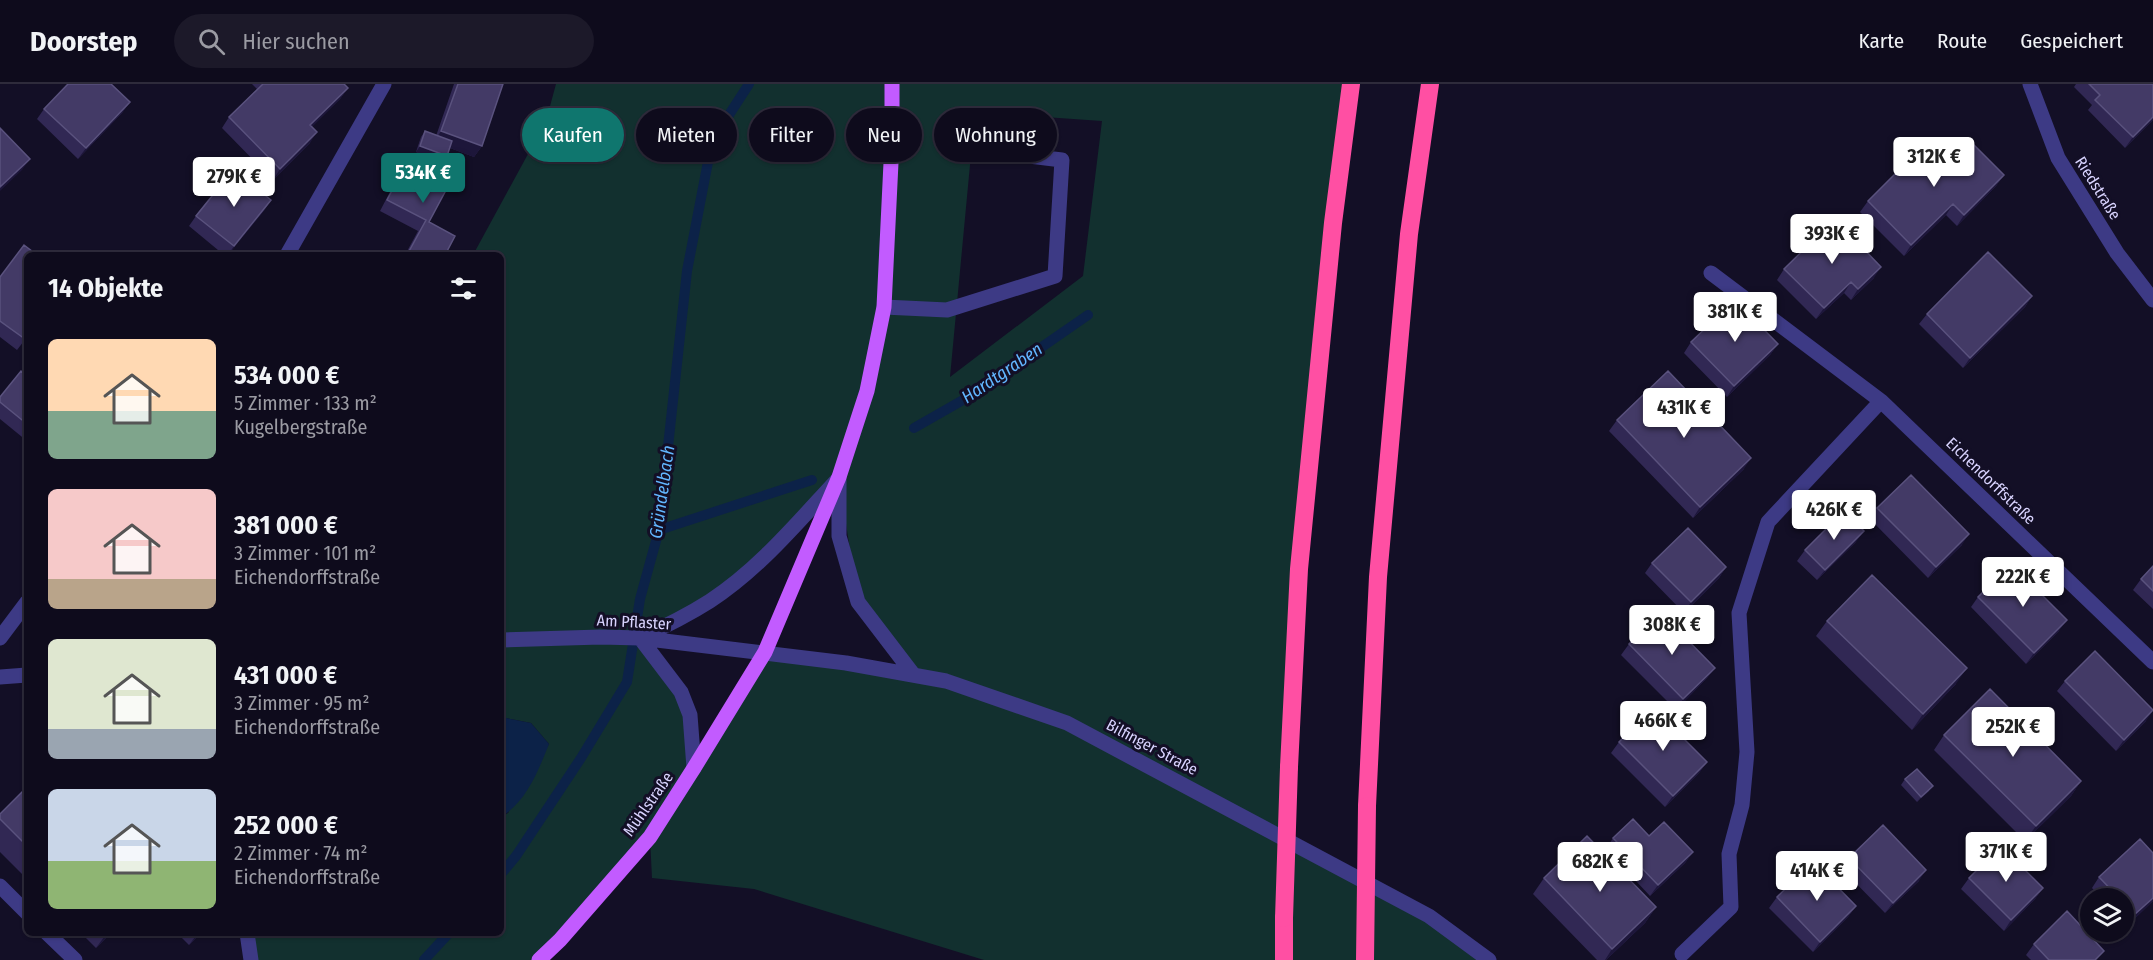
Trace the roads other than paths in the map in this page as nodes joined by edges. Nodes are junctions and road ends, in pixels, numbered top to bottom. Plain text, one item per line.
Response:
1 (384, 84) edge
2 (892, 84) edge
3 (1351, 84) edge
4 (1430, 84) edge
5 (2031, 84) edge
6 (1057, 159) edge
7 (289, 252) edge
8 (1711, 273) dead end
9 (2153, 300) edge
10 (884, 307) junction
11 (1881, 401) junction
12 (839, 477) junction
13 (24, 606) edge
14 (0, 638) edge
15 (640, 638) junction
16 (504, 640) edge
17 (765, 652) junction
18 (2153, 662) edge
19 (913, 674) junction
20 (24, 675) edge
21 (0, 677) edge
22 (694, 768) junction
23 (0, 886) edge
24 (24, 910) edge
25 (51, 936) edge
26 (247, 936) edge
27 (1682, 954) dead end
28 (75, 960) edge
29 (251, 960) edge
30 (539, 960) edge
31 (1284, 960) edge
32 (1365, 960) edge
33 (1489, 960) edge

1 - 7 street
2 - 10 main road, Mühlstraße
3 - 31 highway, bridge
4 - 32 highway, bridge
5 - 9 street, Riedstraße
6 - 10 street
8 - 11 street, Eichendorffstraße
10 - 12 main road, Mühlstraße
11 - 18 street, Eichendorffstraße
11 - 27 street
12 - 15 street
12 - 17 main road, Mühlstraße
12 - 19 street
13 - 14 street
15 - 16 street, Am Pflaster
15 - 17 street, Am Pflaster
15 - 22 street
17 - 19 street, Bilfinger Straße
17 - 22 main road, Mühlstraße
19 - 33 street, Bilfinger Straße
20 - 21 street
22 - 30 main road, Mühlstraße
23 - 24 street
25 - 28 street
26 - 29 street

